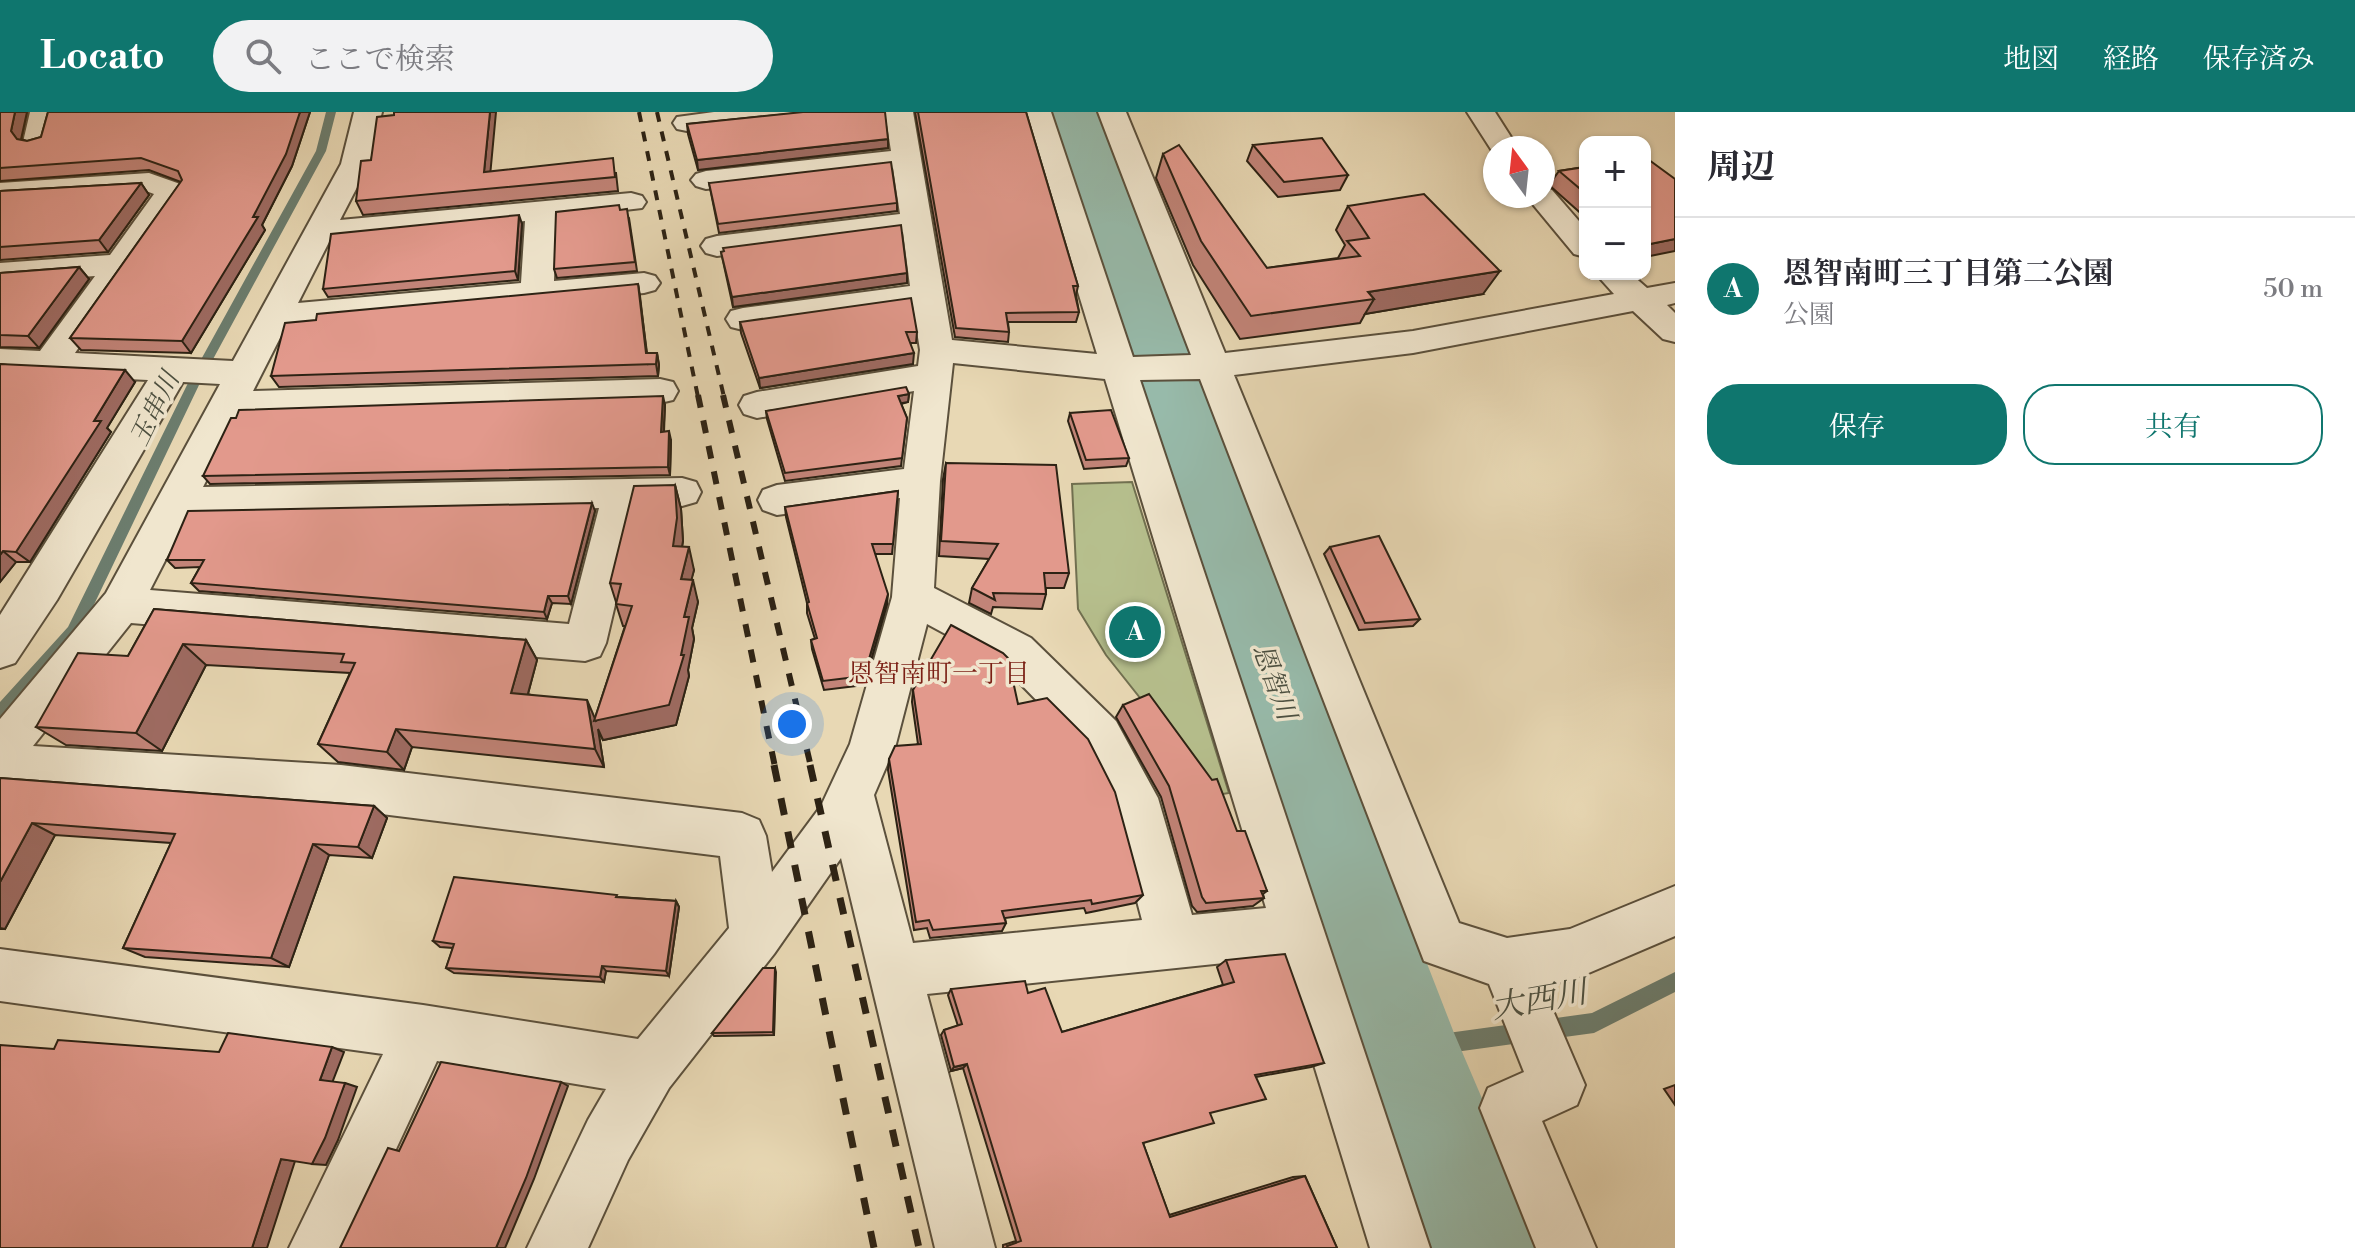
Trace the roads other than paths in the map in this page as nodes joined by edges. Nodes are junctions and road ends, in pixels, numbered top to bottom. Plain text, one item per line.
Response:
1 (44, 112) edge
2 (368, 112) edge
3 (798, 112) edge
4 (899, 112) edge
5 (1037, 112) edge
6 (1112, 112) edge
7 (1481, 112) edge
8 (687, 123) edge
9 (1496, 136) edge
10 (37, 142) edge
11 (907, 158) junction
12 (706, 180) dead end
13 (0, 192) edge
14 (631, 202) dead end
15 (1551, 208) edge
16 (541, 210) junction
17 (916, 221) junction
18 (317, 232) junction
19 (1579, 240) edge
20 (717, 246) dead end
21 (123, 264) junction
22 (0, 273) edge
23 (1618, 280) edge
24 (644, 283) dead end
25 (537, 293) junction
26 (1675, 293) edge
27 (928, 294) junction
28 (1641, 301) junction
29 (272, 316) junction
30 (743, 319) edge
31 (1675, 331) edge
32 (0, 361) edge
33 (935, 363) junction
34 (49, 364) junction
35 (1208, 365) junction
36 (1122, 369) junction
37 (172, 370) junction
38 (234, 389) junction
39 (660, 391) dead end
40 (757, 405) dead end
41 (921, 481) junction
42 (682, 492) dead end
43 (622, 493) junction
44 (777, 500) dead end
45 (177, 502) junction
46 (0, 583) edge
47 (42, 588) junction
48 (913, 597) junction
49 (121, 605) junction
50 (0, 650) edge
51 (0, 753) edge
52 (0, 765) edge
53 (850, 795) junction
54 (1675, 911) edge
55 (1298, 930) junction
56 (756, 936) junction
57 (1174, 942) junction
58 (895, 971) junction
59 (0, 975) edge
60 (1515, 983) junction
61 (423, 1032) junction
62 (649, 1068) junction
63 (319, 1248) edge
64 (557, 1248) edge
65 (965, 1248) edge
66 (1400, 1248) edge
67 (1566, 1248) edge

1 - 10 street
2 - 18 street
3 - 8 street
4 - 11 street
5 - 36 street
6 - 35 street
7 - 9 street
11 - 12 street
11 - 17 street
13 - 21 street
14 - 16 street
15 - 19 street
16 - 18 street
16 - 25 street
17 - 20 street
17 - 27 street
18 - 29 street
21 - 22 street
21 - 34 street
23 - 28 street
24 - 25 street
25 - 29 street
26 - 28 street
27 - 30 street
27 - 33 street
28 - 31 street
28 - 35 street
29 - 38 street
32 - 34 street
33 - 36 street
33 - 40 street
33 - 41 street
34 - 37 street
35 - 36 street
35 - 60 street
36 - 55 street
37 - 38 street
37 - 47 street
38 - 39 street
38 - 45 street
41 - 44 street
41 - 48 street
42 - 43 street
43 - 45 street
43 - 49 street
45 - 49 street
46 - 47 street
47 - 50 street
48 - 53 street
48 - 57 street
49 - 51 street
52 - 56 street
53 - 56 street
53 - 58 street
54 - 60 street
55 - 57 street
55 - 66 street
56 - 62 street
57 - 58 street
58 - 65 street
59 - 61 street
60 - 67 street
61 - 62 street
61 - 63 street
62 - 64 street

